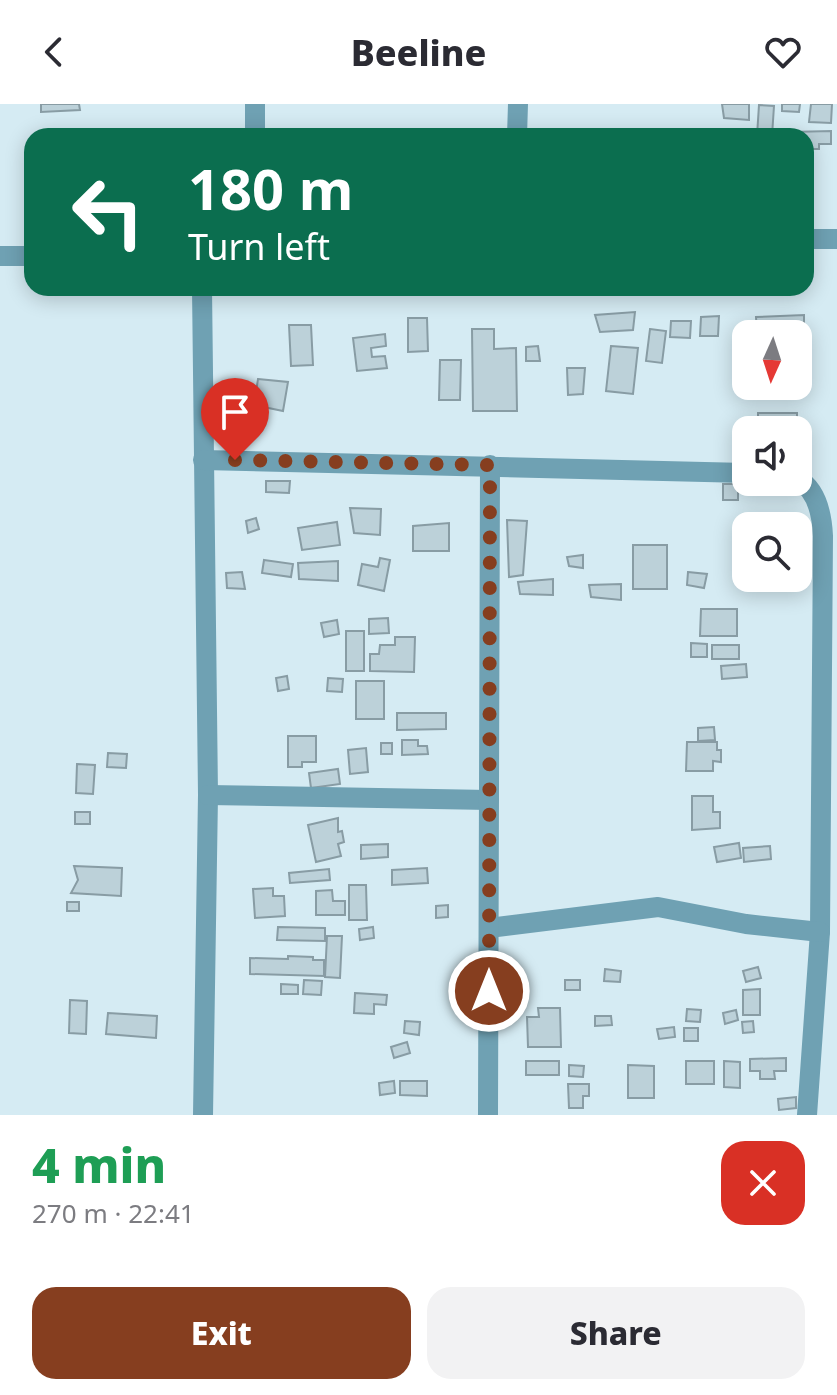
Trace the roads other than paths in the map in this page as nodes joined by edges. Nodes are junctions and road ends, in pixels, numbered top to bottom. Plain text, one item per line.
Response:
1 (255, 104) edge
2 (518, 104) edge
3 (255, 128) edge
4 (517, 128) edge
5 (814, 239) edge
6 (837, 239) edge
7 (0, 256) edge
8 (24, 256) edge
9 (202, 296) edge
10 (203, 460) junction
11 (490, 465) junction
12 (732, 473) edge
13 (812, 492) edge
14 (208, 795) junction
15 (489, 800) junction
16 (489, 928) junction
17 (820, 932) junction
18 (811, 1112) edge
19 (203, 1115) edge
20 (488, 1115) edge

1 - 3 street
2 - 4 street
5 - 6 street
7 - 8 street
9 - 10 street
10 - 11 street
10 - 14 street
11 - 12 street
11 - 15 street
13 - 17 street
14 - 15 street
14 - 19 street
15 - 16 street
16 - 17 street
16 - 20 street
17 - 18 street

